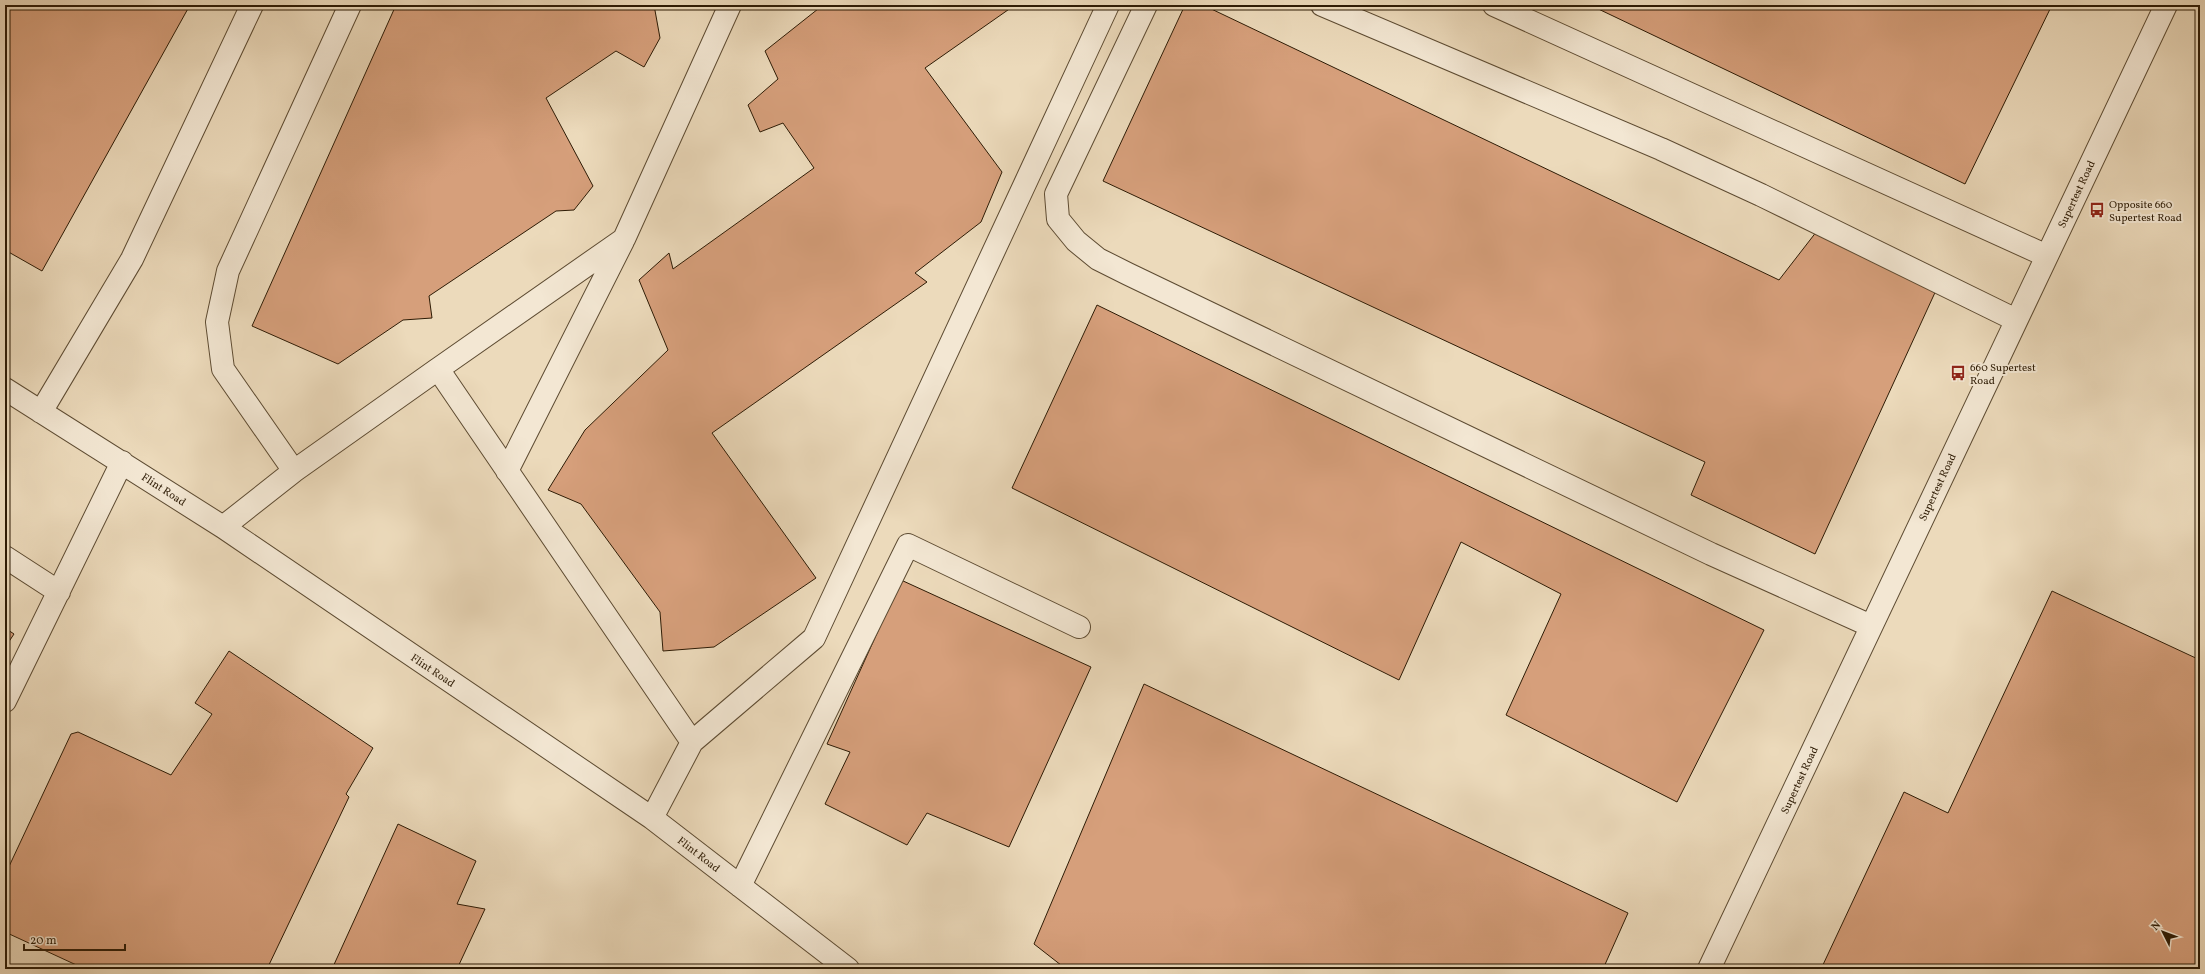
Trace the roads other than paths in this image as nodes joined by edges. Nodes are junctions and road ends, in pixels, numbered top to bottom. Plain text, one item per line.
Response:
1 (252, 5) edge
2 (350, 5) edge
3 (730, 5) edge
4 (1108, 5) edge
5 (1146, 5) edge
6 (1322, 5) edge
7 (1494, 5) edge
8 (2164, 6) edge
9 (624, 239) junction
10 (2047, 256) junction
11 (2016, 320) junction
12 (438, 369) junction
13 (5, 389) edge
14 (41, 412) junction
15 (122, 462) junction
16 (294, 471) junction
17 (507, 471) junction
18 (223, 527) junction
19 (5, 557) edge
20 (59, 592) junction
21 (1871, 626) junction
22 (1079, 627) dead end
23 (5, 701) edge
24 (692, 742) junction
25 (652, 818) junction
26 (740, 886) junction
27 (848, 969) edge
28 (1709, 969) edge

1 - 14 street
2 - 16 street
3 - 9 street
4 - 24 street
5 - 21 street
6 - 11 street
7 - 10 street
8 - 10 street, Supertest Road
9 - 12 street
9 - 17 street
10 - 11 street, Supertest Road
11 - 21 street, Supertest Road
12 - 16 street
12 - 17 street
13 - 14 street, Flint Road
14 - 15 street, Flint Road
15 - 18 street, Flint Road
15 - 20 street
16 - 18 street
17 - 24 street
18 - 25 street, Flint Road
19 - 20 street
20 - 23 street
21 - 28 street, Supertest Road
22 - 26 street
24 - 25 street
25 - 26 street, Flint Road
26 - 27 street, Flint Road

